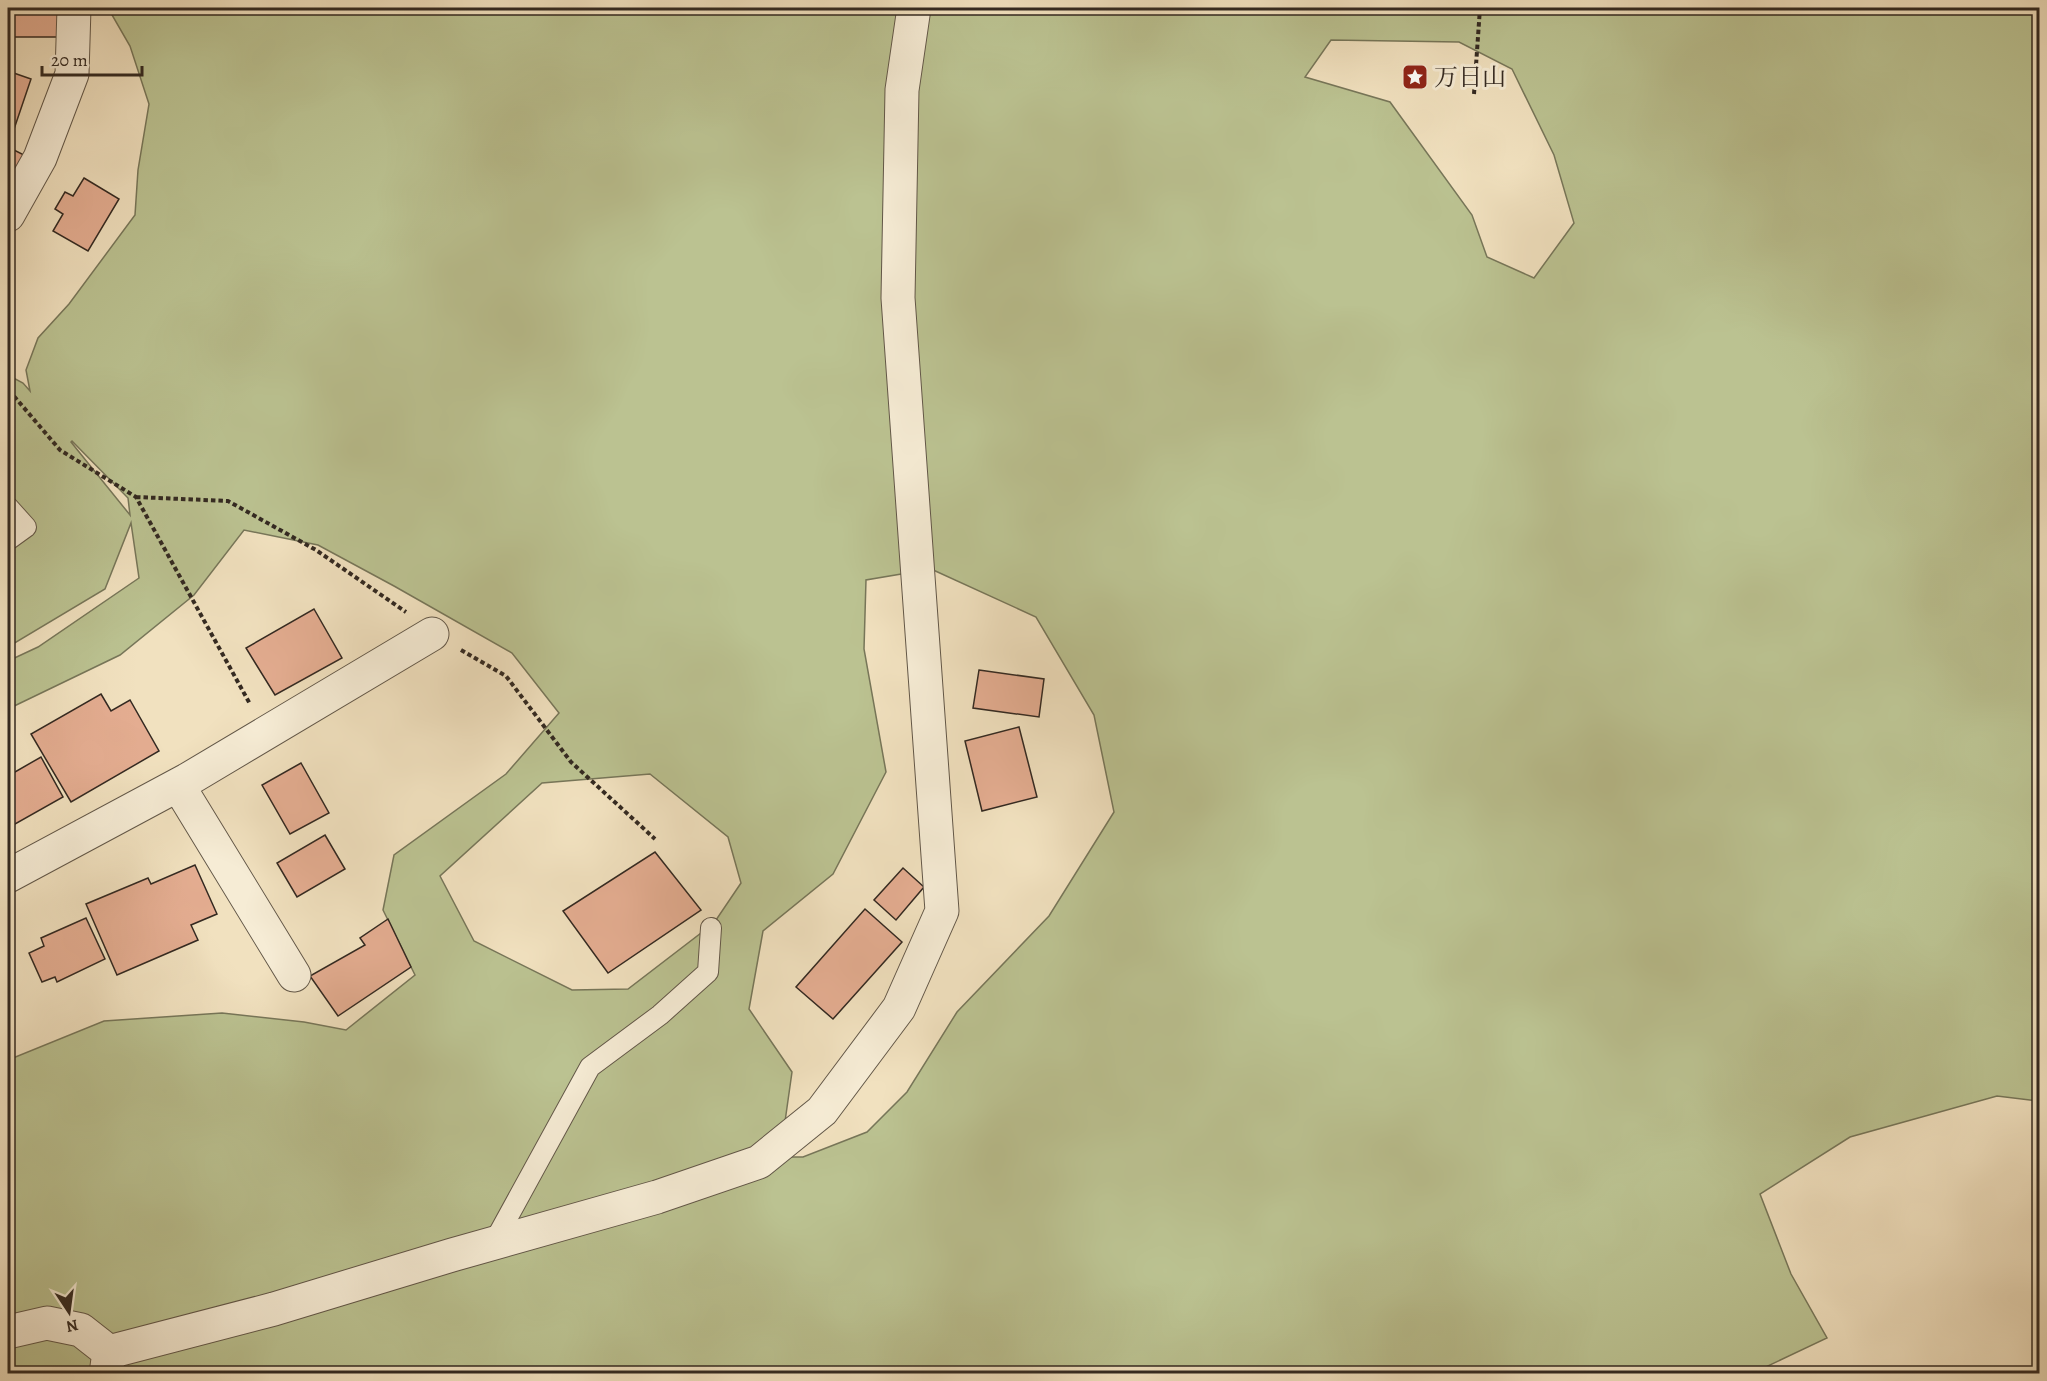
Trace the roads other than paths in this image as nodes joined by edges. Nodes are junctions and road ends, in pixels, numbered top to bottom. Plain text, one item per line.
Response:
1 (74, 8) edge
2 (914, 8) edge
3 (8, 215) edge
4 (8, 507) edge
5 (8, 540) edge
6 (432, 634) dead end
7 (178, 785) junction
8 (8, 876) edge
9 (711, 928) dead end
10 (294, 975) dead end
11 (493, 1244) junction
12 (8, 1332) edge
13 (108, 1363) edge

1 - 3 street
2 - 11 street
4 - 5 lane
6 - 7 street
7 - 8 street
7 - 10 street
9 - 11 lane
11 - 13 street
12 - 13 street

